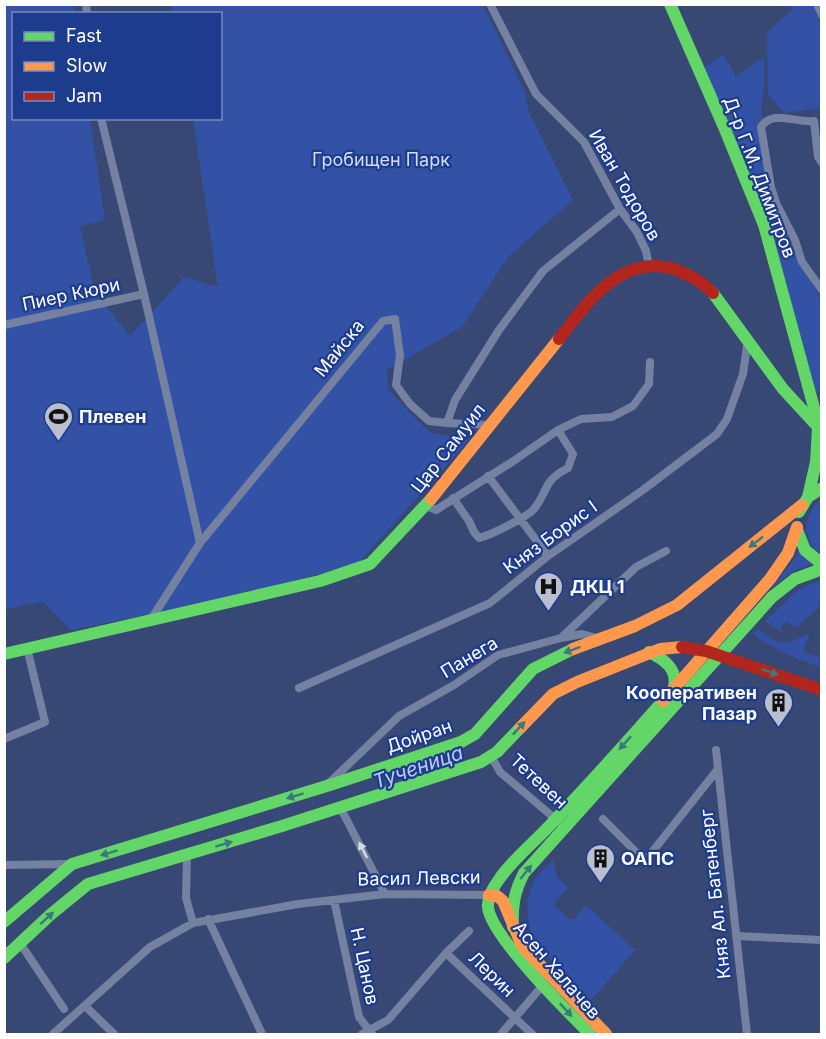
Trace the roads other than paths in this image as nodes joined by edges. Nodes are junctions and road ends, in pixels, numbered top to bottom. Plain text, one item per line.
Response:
1 (490, 4) edge
2 (670, 4) edge
3 (817, 4) edge
4 (822, 15) edge
5 (101, 120) edge
6 (818, 120) edge
7 (822, 163) edge
8 (620, 209) junction
9 (648, 266) junction
10 (822, 290) edge
11 (144, 294) junction
12 (4, 325) edge
13 (748, 339) junction
14 (650, 362) dead end
15 (447, 423) junction
16 (490, 425) junction
17 (820, 428) edge
18 (558, 430) junction
19 (488, 476) junction
20 (822, 488) edge
21 (453, 498) junction
22 (805, 501) junction
23 (426, 506) junction
24 (520, 518) junction
25 (797, 527) junction
26 (200, 543) junction
27 (666, 551) dead end
28 (548, 556) junction
29 (822, 564) edge
30 (822, 569) edge
31 (150, 621) junction
32 (739, 622) junction
33 (561, 638) junction
34 (601, 639) junction
35 (724, 640) junction
36 (27, 648) junction
37 (706, 651) junction
38 (649, 652) junction
39 (4, 654) edge
40 (720, 654) junction
41 (674, 687) junction
42 (298, 688) dead end
43 (822, 690) edge
44 (4, 739) edge
45 (716, 750) dead end
46 (491, 756) junction
47 (718, 769) junction
48 (325, 786) junction
49 (340, 807) junction
50 (603, 819) dead end
51 (556, 820) junction
52 (566, 828) junction
53 (187, 855) junction
54 (72, 864) junction
55 (4, 865) edge
56 (385, 894) junction
57 (489, 895) junction
58 (334, 900) junction
59 (208, 919) junction
60 (4, 922) edge
61 (193, 923) junction
62 (513, 927) junction
63 (469, 931) dead end
64 (736, 936) junction
65 (822, 940) edge
66 (20, 943) junction
67 (446, 952) junction
68 (4, 958) edge
69 (543, 985) junction
70 (85, 1006) junction
71 (64, 1009) dead end
72 (514, 1018) junction
73 (368, 1034) edge
74 (53, 1035) edge
75 (114, 1035) edge
76 (262, 1035) edge
77 (501, 1035) edge
78 (532, 1035) edge
79 (590, 1035) edge
80 (606, 1035) edge
81 (747, 1035) edge

1 - 8 street, Иван Тодоров
2 - 17 street, Д-р Г.М. Димитров
3 - 4 street
5 - 11 street
6 - 7 street
6 - 10 street
8 - 9 street, Иван Тодоров
8 - 15 street
9 - 13 street, Цар Самуил
9 - 16 street, Цар Самуил
11 - 12 street, Пиер Кюри
11 - 26 street
13 - 17 street, Цар Самуил
13 - 28 street, Княз Борис I
14 - 18 street
15 - 16 street
15 - 26 street, Майска
16 - 23 street, Цар Самуил
17 - 22 street, Д-р Г.М. Димитров
18 - 19 street
18 - 24 street
19 - 21 street
19 - 24 street
20 - 22 street, Дойран
21 - 23 street
21 - 24 street
22 - 25 street, Васил Левски
22 -> 34 street, Дойран
23 - 31 street, Цар Самуил
24 - 28 street
25 - 29 street
25 - 32 street, Васил Левски
26 - 31 street, Майска
27 - 33 street
28 - 42 street, Княз Борис I
30 - 32 street, Васил Левски
31 - 36 street, Цар Самуил
32 - 35 street, Васил Левски
33 - 34 street, Панега
33 - 48 street, Панега
34 -> 48 street, Дойран
35 - 37 street, Васил Левски
35 - 40 street, Васил Левски
36 - 39 street, Цар Самуил
36 - 44 street
37 - 38 street
37 - 40 street
37 - 41 street, Васил Левски
38 - 41 street
46 -> 38 street
40 -> 43 street
40 - 52 street, Васил Левски
41 -> 51 street, Васил Левски
45 - 47 street, Княз Ал. Батенберг
46 - 49 street
46 - 51 street, Тетевен
47 - 50 street
47 - 64 street, Княз Ал. Батенберг
48 -> 54 street, Дойран
53 -> 49 street
56 -> 49 street
51 - 52 street, Тетевен
51 - 57 street, Васил Левски
62 -> 52 street, Васил Левски
53 - 61 street
66 -> 53 street
54 - 55 street
54 - 60 street, Дойран
56 - 57 street, Васил Левски
56 - 58 street, Васил Левски
57 - 62 street, Асен Халачев
57 - 69 street, Асен Халачев
58 - 59 street, Васил Левски
58 - 73 street, Н. Цанов
59 - 61 street, Васил Левски
59 - 76 street
61 - 70 street, Васил Левски
62 - 80 street, Асен Халачев
63 - 67 street
64 - 65 street
64 - 81 street, Княз Ал. Батенберг
66 - 68 street
66 - 71 street
67 - 72 street, Лерин
67 - 73 street
69 - 72 street
69 -> 79 street, Асен Халачев
70 - 74 street, Васил Левски
70 - 75 street
72 - 77 street
72 - 78 street, Лерин

